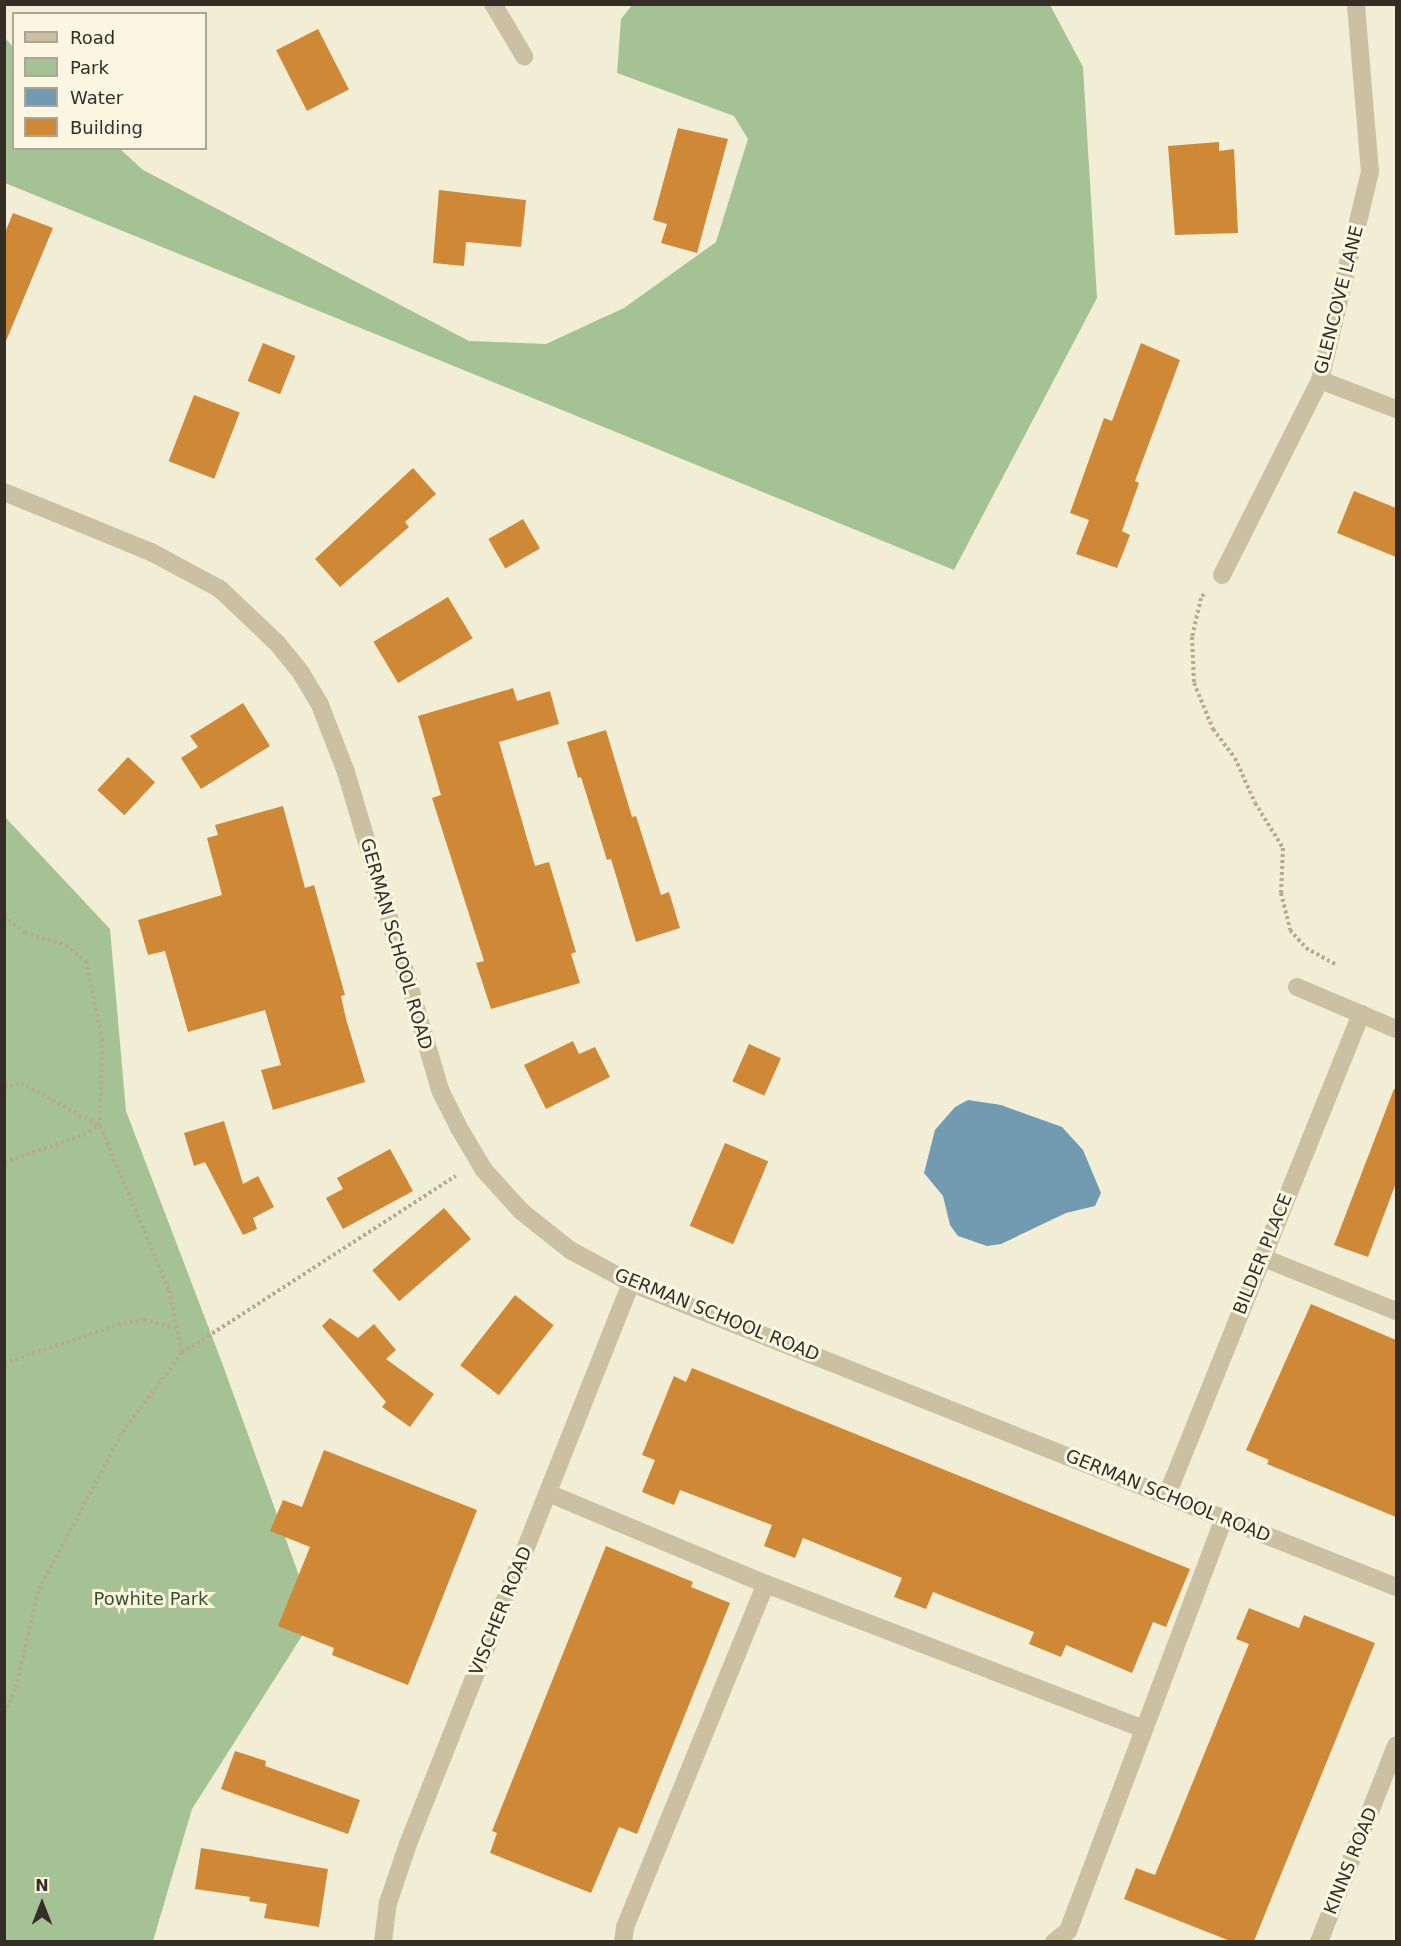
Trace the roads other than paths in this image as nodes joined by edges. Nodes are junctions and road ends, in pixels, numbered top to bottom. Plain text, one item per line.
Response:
1 (493, 4) edge
2 (1356, 4) edge
3 (524, 57) dead end
4 (1320, 380) junction
5 (1396, 409) edge
6 (4, 492) edge
7 (1222, 575) road end
8 (1297, 987) dead end
9 (1361, 1014) junction
10 (1396, 1029) edge
11 (1261, 1257) junction
12 (631, 1284) junction
13 (1396, 1311) edge
14 (548, 1493) junction
15 (1167, 1495) junction
16 (1224, 1518) junction
17 (766, 1584) junction
18 (1396, 1587) edge
19 (1144, 1729) junction
20 (1396, 1746) edge
21 (383, 1941) edge
22 (623, 1941) edge
23 (1054, 1941) edge
24 (1319, 1941) edge

1 - 3 street
2 - 4 street, GLENCOVE LANE
4 - 5 street
4 - 7 street, GLENCOVE LANE
6 - 12 street, GERMAN SCHOOL ROAD
8 - 9 street
9 - 10 street
9 - 11 street, BILDER PLACE
11 - 13 street
11 - 15 street, BILDER PLACE
12 - 14 street, VISCHER ROAD
12 - 15 street, GERMAN SCHOOL ROAD
14 - 17 street
14 - 21 street, VISCHER ROAD
15 - 16 street, GERMAN SCHOOL ROAD
16 - 18 street, GERMAN SCHOOL ROAD
16 - 19 street
17 - 19 street
17 - 22 street
19 - 23 street
20 - 24 street, KINNS ROAD

